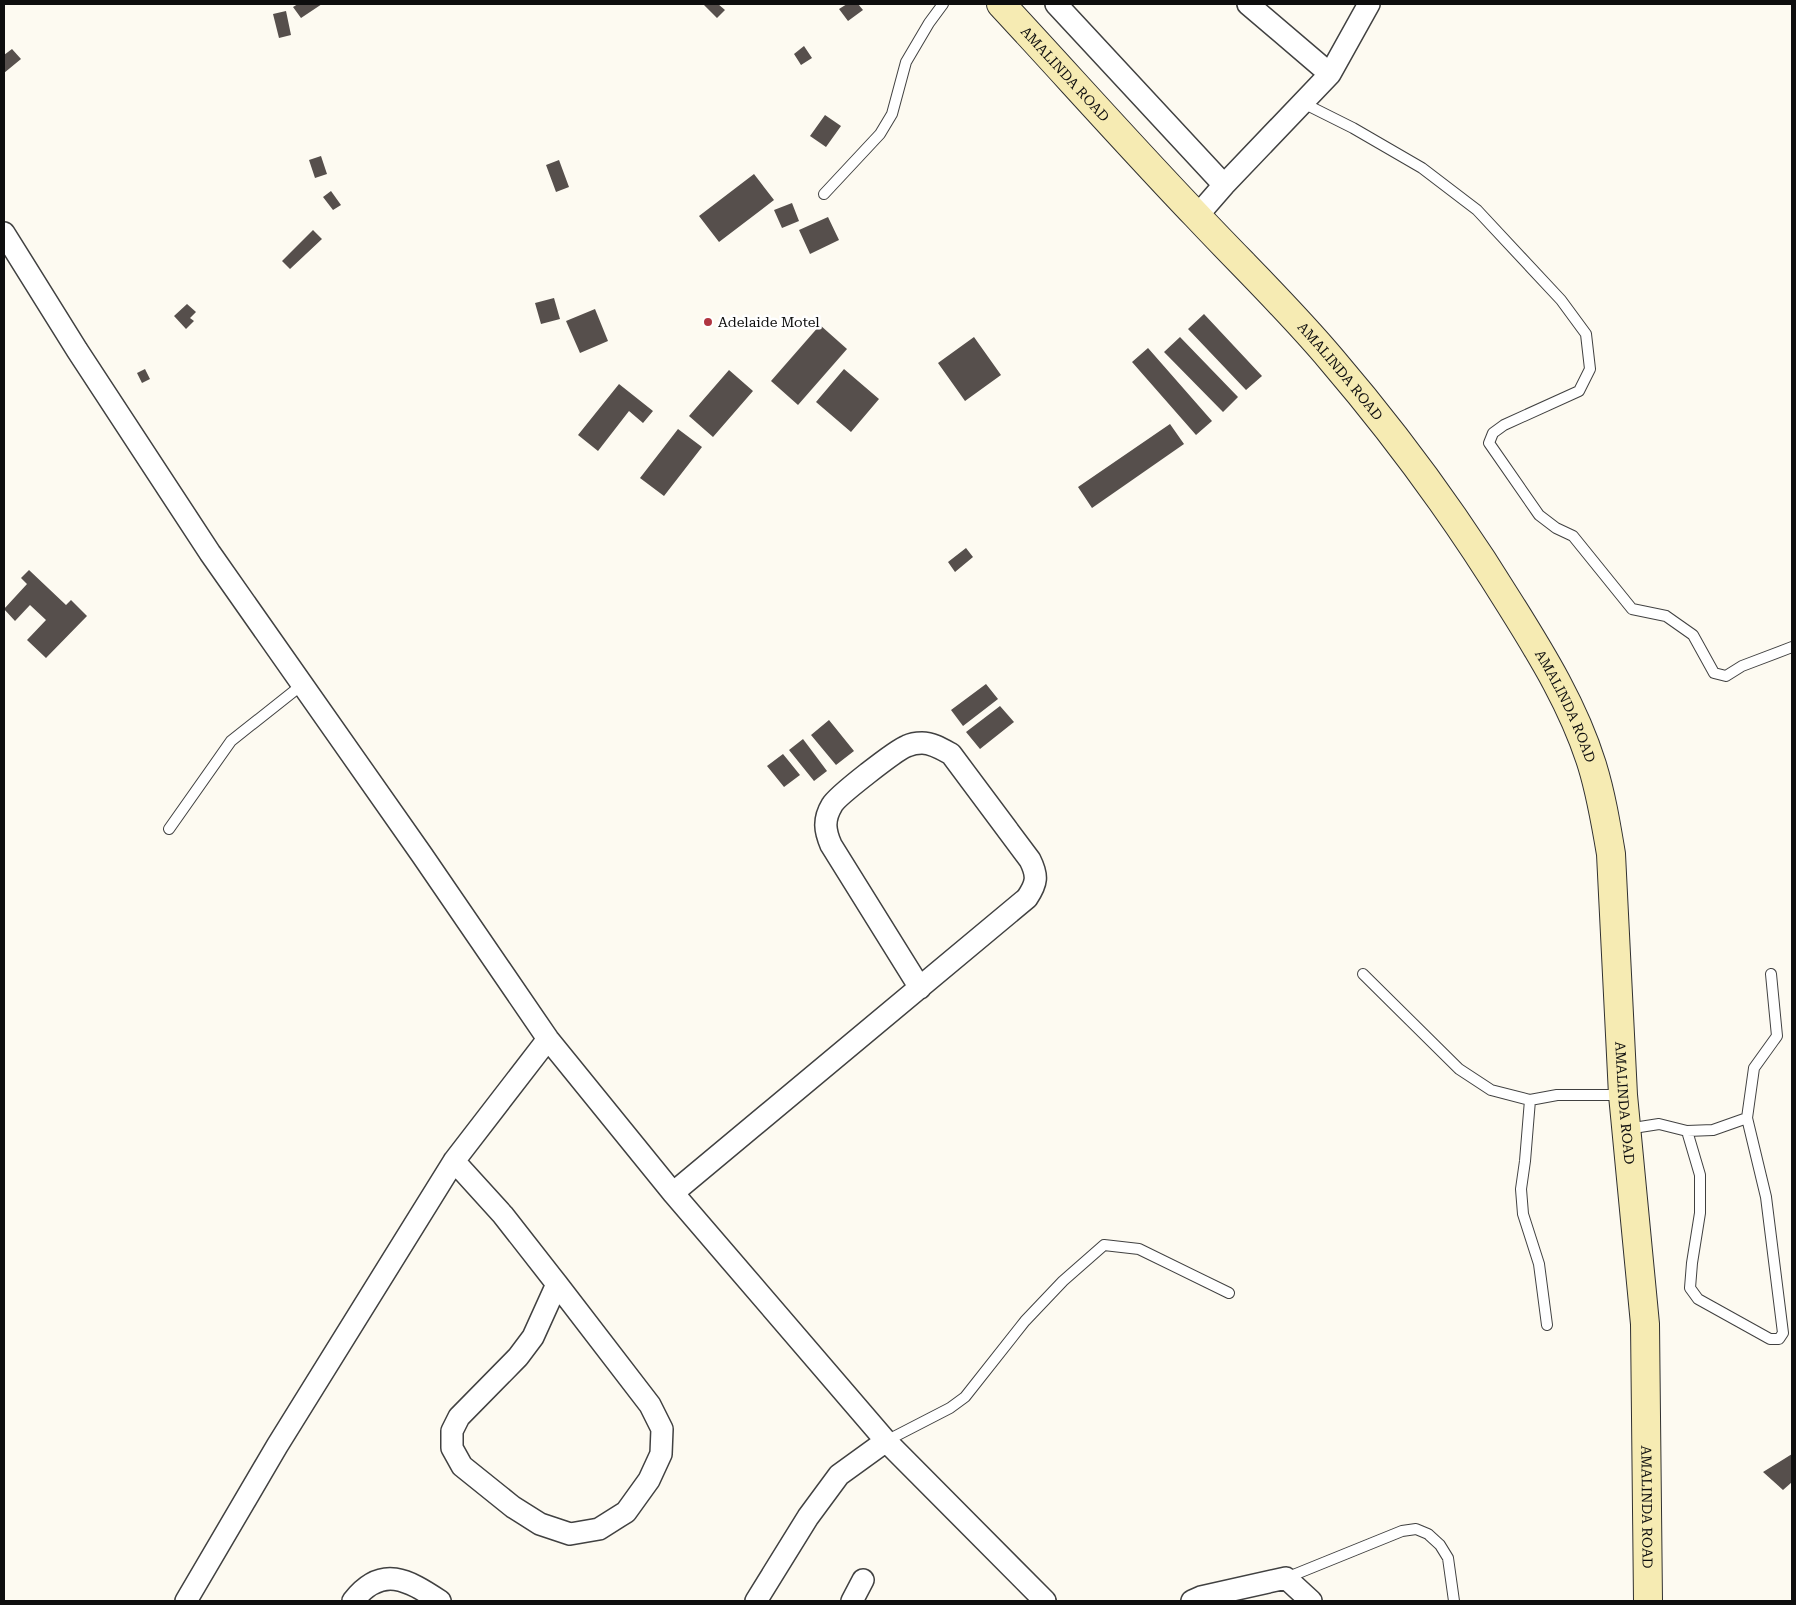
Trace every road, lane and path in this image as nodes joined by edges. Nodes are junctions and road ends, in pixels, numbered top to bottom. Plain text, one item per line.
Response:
1 (943, 4) edge
2 (1001, 4) edge
3 (1056, 4) edge
4 (1248, 4) edge
5 (1369, 4) edge
6 (1330, 74) junction
7 (1303, 103) junction
8 (1224, 185) junction
9 (824, 194) dead end
10 (1197, 216) junction
11 (4, 233) edge
12 (1792, 647) edge
13 (303, 684) junction
14 (168, 829) dead end
15 (1363, 974) dead end
16 (1771, 974) dead end
17 (920, 988) junction
18 (548, 1039) junction
19 (1623, 1095) junction
20 (1530, 1100) junction
21 (1747, 1118) junction
22 (1626, 1129) junction
23 (1687, 1131) junction
24 (454, 1161) junction
25 (673, 1193) junction
26 (556, 1284) junction
27 (1229, 1293) dead end
28 (1547, 1325) dead end
29 (886, 1441) junction
30 (1286, 1578) junction
31 (863, 1580) dead end
32 (186, 1601) edge
33 (353, 1601) edge
34 (440, 1601) edge
35 (756, 1601) edge
36 (852, 1601) edge
37 (1045, 1601) edge
38 (1192, 1601) edge
39 (1311, 1601) edge
40 (1454, 1601) edge
41 (1648, 1601) edge

1 - 9 lane
2 - 10 street, AMALINDA ROAD
3 - 8 street
4 - 6 street
5 - 6 street
6 - 7 street
7 - 8 street
7 - 12 lane
8 - 10 street
10 - 19 street, AMALINDA ROAD
11 - 13 street
13 - 14 lane
13 - 18 street
15 - 20 lane
16 - 21 lane
17 - 17 street
17 - 25 street
18 - 24 street
18 - 25 street
19 - 20 lane
19 - 22 street, AMALINDA ROAD
20 - 28 lane
21 - 23 lane
21 - 23 lane
22 - 23 lane
22 - 41 street, AMALINDA ROAD
24 - 26 street
24 - 32 street
25 - 29 street
26 - 26 street
27 - 29 lane
29 - 35 street
29 - 37 street
30 - 38 street
30 - 39 street
30 - 40 lane
31 - 36 street
33 - 34 street

